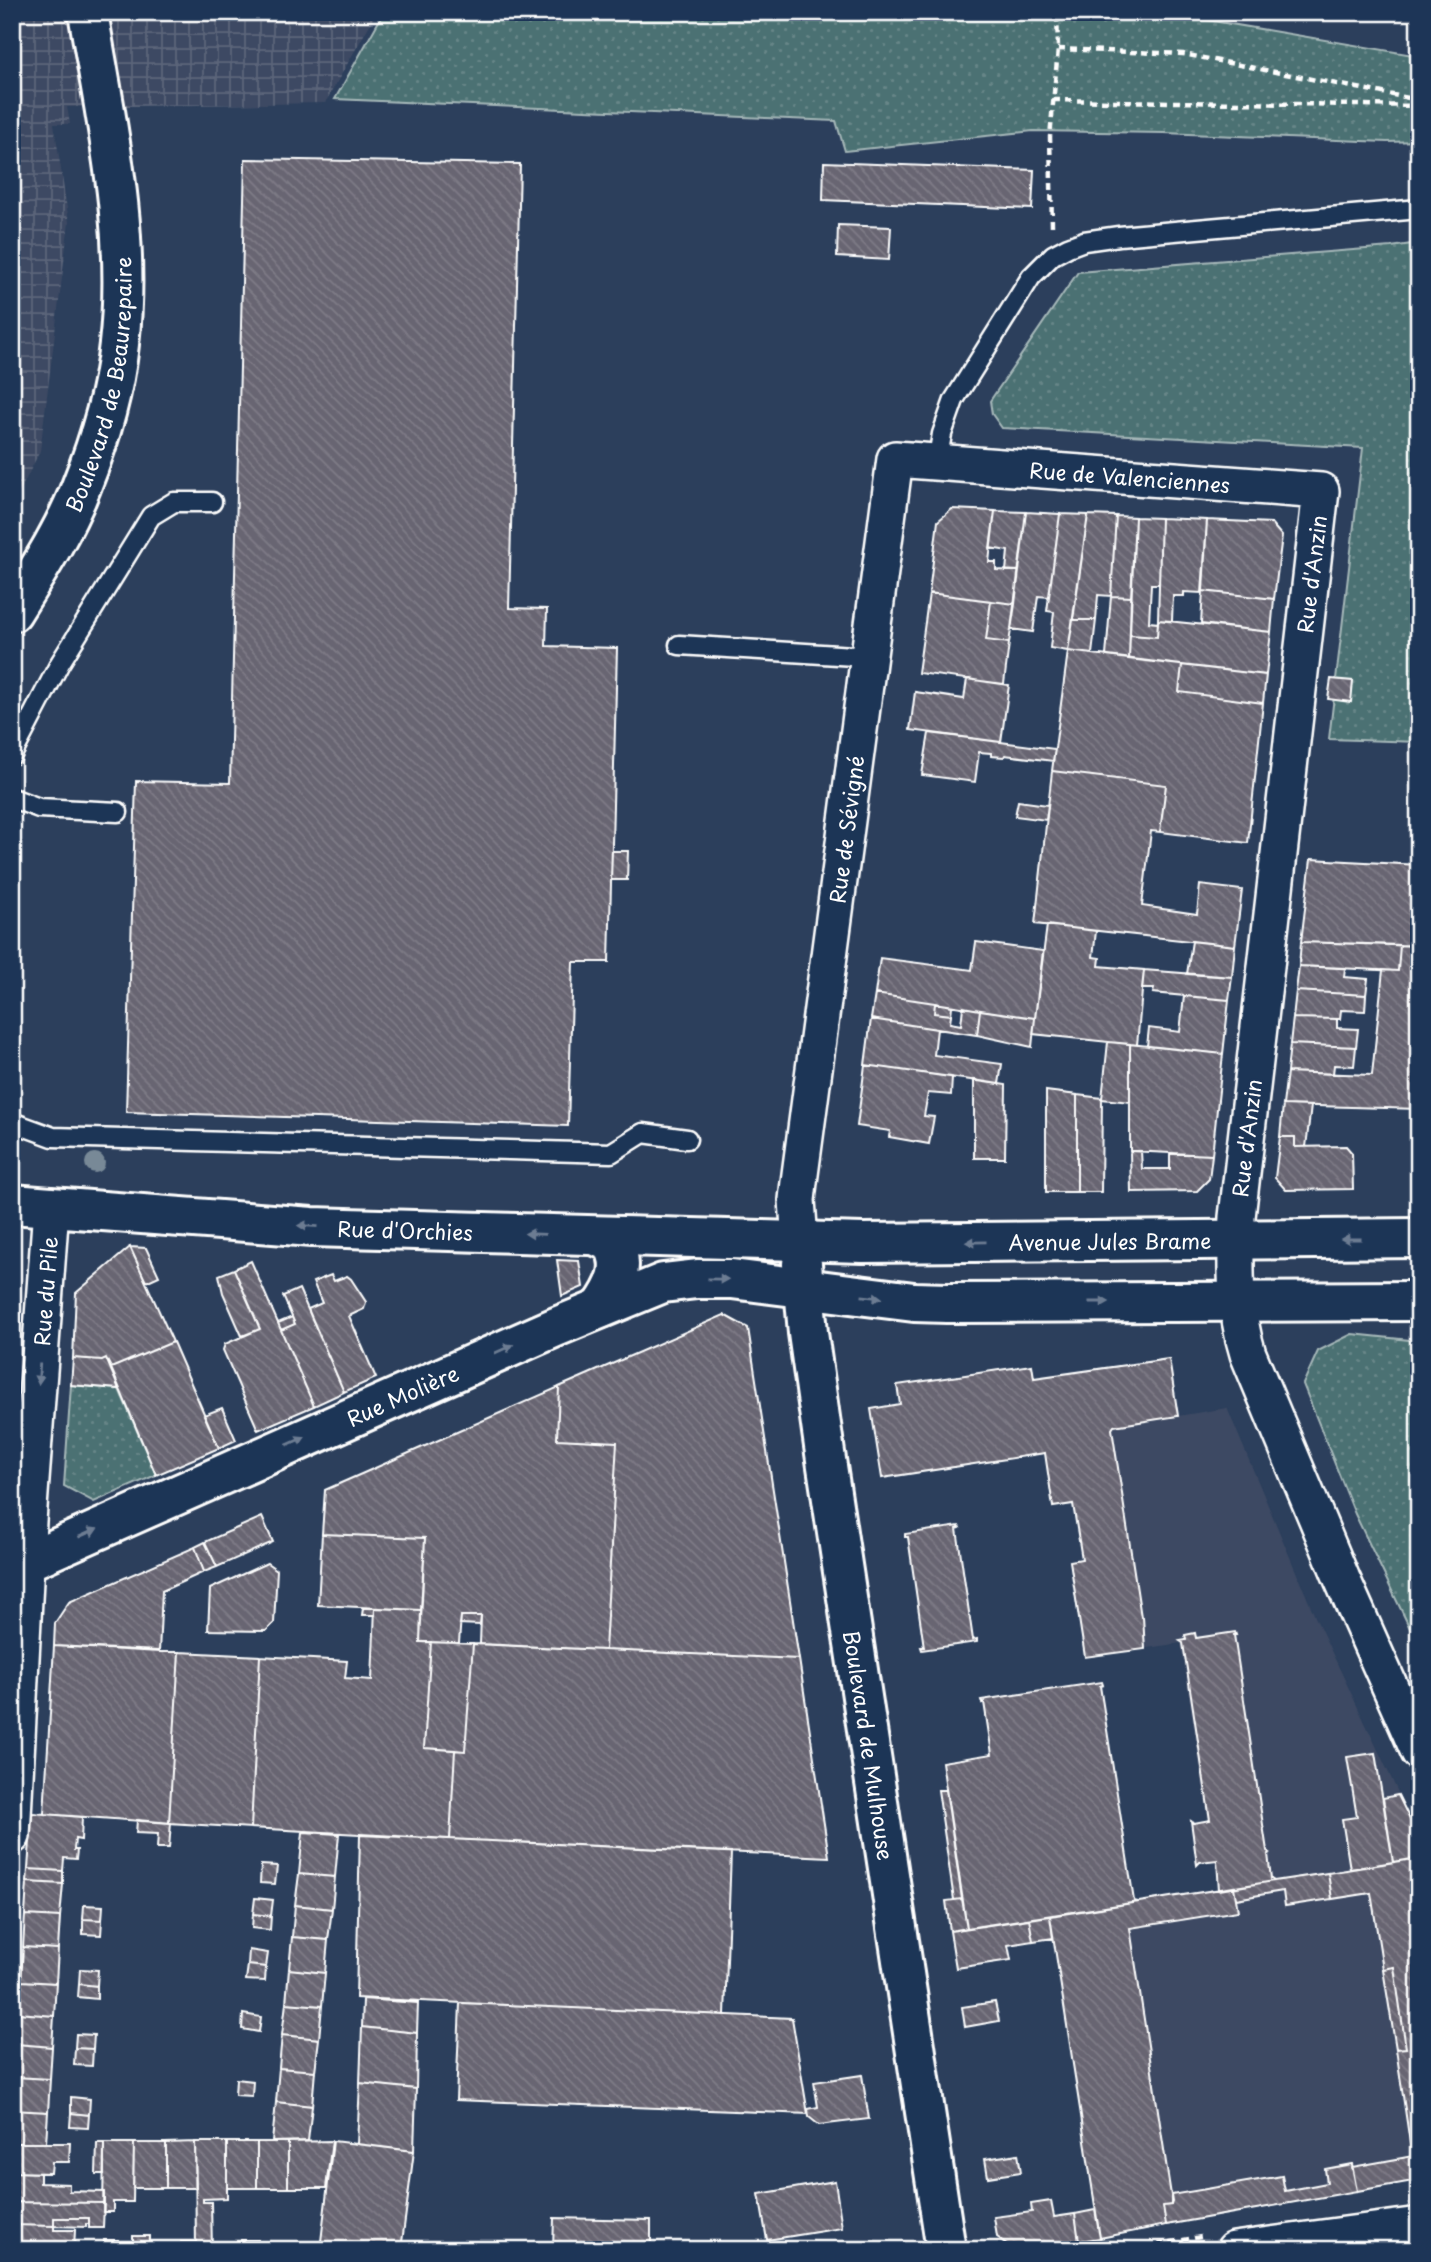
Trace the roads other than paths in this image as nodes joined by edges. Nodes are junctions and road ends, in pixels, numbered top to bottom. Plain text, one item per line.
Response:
1 (88, 12) edge
2 (1419, 209) edge
3 (937, 463) junction
4 (1321, 491) joint
5 (212, 502) dead end
6 (12, 612) edge
7 (679, 645) dead end
8 (870, 657) junction
9 (12, 755) edge
10 (12, 798) edge
11 (118, 812) dead end
12 (12, 1122) edge
13 (687, 1139) dead end
14 (12, 1204) edge
15 (51, 1208) junction
16 (597, 1236) junction
17 (1419, 1238) edge
18 (1236, 1239) junction
19 (800, 1241) junction
20 (804, 1289) junction
21 (1419, 1301) edge
22 (1238, 1302) junction
23 (600, 1308) junction
24 (19, 1565) edge
25 (1419, 1752) edge
26 (12, 1836) edge
27 (1419, 2225) edge
28 (1300, 2246) edge
29 (946, 2250) edge
30 (1234, 2250) edge

1 - 6 street, Boulevard de Beaurepaire
2 - 3 lane
3 - 4 street, Rue de Valenciennes
3 - 8 street, Rue de Sévigné
4 - 18 street, Rue d'Anzin
5 - 9 lane
7 - 8 lane
8 - 19 street, Rue de Sévigné
10 - 11 lane
12 - 13 lane
14 - 15 street, Rue d'Orchies
16 -> 15 street, Rue d'Orchies
15 -> 24 street, Rue du Pile
16 - 19 street, Rue d'Orchies
16 - 23 street
17 -> 18 street, Avenue Jules Brame
18 -> 19 street, Avenue Jules Brame
18 - 22 street, Rue d'Anzin
19 - 20 street, Boulevard de Mulhouse
20 -> 22 street
23 -> 20 street, Rue Molière
20 - 29 street, Boulevard de Mulhouse
21 - 22 street
22 - 25 street, Rue d'Anzin
24 -> 23 street, Rue Molière
24 - 26 street, Rue du Pile
27 - 28 street
28 - 30 street

